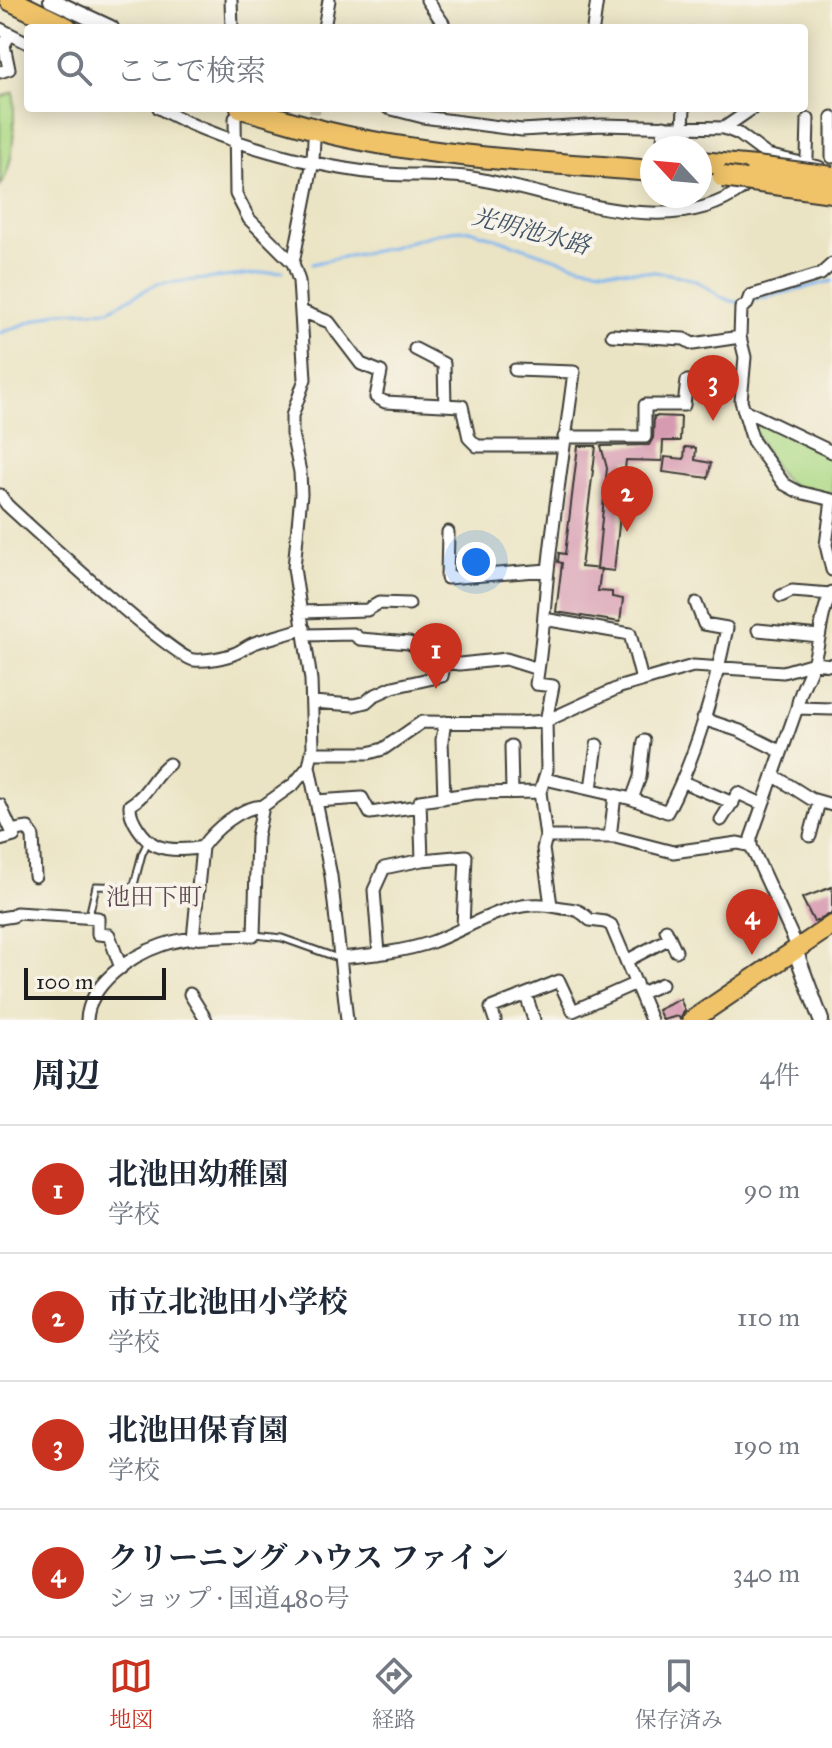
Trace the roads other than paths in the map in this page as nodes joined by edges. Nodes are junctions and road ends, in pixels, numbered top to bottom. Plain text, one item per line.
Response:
1 (10, 0) edge
2 (231, 0) edge
3 (329, 0) edge
4 (427, 0) edge
5 (597, 0) edge
6 (59, 2) edge
7 (0, 10) edge
8 (26, 24) edge
9 (59, 24) edge
10 (103, 24) edge
11 (232, 24) edge
12 (325, 24) edge
13 (443, 24) edge
14 (594, 24) edge
15 (5, 32) edge
16 (24, 41) edge
17 (0, 72) edge
18 (167, 112) edge
19 (307, 112) edge
20 (407, 112) edge
21 (452, 112) edge
22 (684, 112) edge
23 (747, 112) edge
24 (238, 113) edge
25 (832, 117) edge
26 (453, 122) junction
27 (811, 125) dead end
28 (664, 126) junction
29 (683, 127) junction
30 (724, 128) junction
31 (662, 136) edge
32 (314, 139) tunnel mouth
33 (235, 141) junction
34 (640, 149) edge
35 (832, 157) edge
36 (313, 161) junction
37 (761, 161) junction
38 (712, 162) edge
39 (804, 163) junction
40 (640, 170) edge
41 (832, 174) edge
42 (712, 176) edge
43 (832, 192) edge
44 (659, 208) edge
45 (659, 212) junction
46 (293, 263) junction
47 (832, 264) edge
48 (301, 311) junction
49 (612, 335) dead end
50 (740, 337) junction
51 (415, 349) dead end
52 (515, 370) dead end
53 (743, 381) junction
54 (445, 405) junction
55 (744, 410) junction
56 (563, 441) junction
57 (832, 452) edge
58 (0, 495) edge
59 (832, 500) edge
60 (448, 532) dead end
61 (548, 570) junction
62 (832, 570) edge
63 (831, 593) edge
64 (781, 596) dead end
65 (696, 603) dead end
66 (409, 604) dead end
67 (301, 612) junction
68 (544, 619) junction
69 (758, 630) dead end
70 (304, 631) junction
71 (819, 636) junction
72 (445, 662) junction
73 (814, 663) junction
74 (832, 665) edge
75 (719, 668) junction
76 (538, 669) junction
77 (642, 680) junction
78 (312, 702) junction
79 (797, 708) junction
80 (832, 709) edge
81 (703, 719) junction
82 (546, 721) junction
83 (445, 722) junction
84 (644, 741) dead end
85 (597, 745) dead end
86 (511, 746) dead end
87 (780, 751) junction
88 (311, 760) junction
89 (169, 764) dead end
90 (773, 775) junction
91 (545, 779) junction
92 (683, 782) junction
93 (591, 789) junction
94 (512, 792) junction
95 (540, 792) junction
96 (615, 795) junction
97 (444, 798) junction
98 (632, 799) junction
99 (316, 801) junction
100 (819, 802) junction
101 (733, 803) junction
102 (762, 804) junction
103 (0, 805) edge
104 (832, 805) edge
105 (263, 806) junction
106 (420, 806) junction
107 (721, 820) dead end
108 (14, 836) junction
109 (810, 836) dead end
110 (546, 837) junction
111 (610, 837) junction
112 (149, 838) junction
113 (0, 840) edge
114 (751, 846) junction
115 (202, 847) junction
116 (422, 860) junction
117 (35, 876) dead end
118 (551, 905) junction
119 (89, 917) junction
120 (0, 918) edge
121 (832, 925) edge
122 (463, 927) junction
123 (254, 935) junction
124 (193, 939) junction
125 (795, 950) junction
126 (676, 951) dead end
127 (379, 954) junction
128 (340, 958) junction
129 (626, 961) junction
130 (121, 968) junction
131 (662, 984) dead end
132 (638, 988) junction
133 (190, 994) dead end
134 (526, 995) junction
135 (87, 1020) edge
136 (206, 1020) edge
137 (347, 1020) edge
138 (495, 1020) edge
139 (534, 1020) edge
140 (651, 1020) edge
141 (692, 1020) edge
142 (821, 1020) edge

1 - 9 highway
2 - 11 street
3 - 12 street
4 - 13 street
5 - 14 street
6 - 10 street
7 - 8 highway
15 - 16 street
15 - 17 street
18 - 33 street
19 - 34 highway
20 - 26 street
21 - 26 street
22 - 29 street
23 - 30 street
24 - 33 street
24 - 40 highway
25 - 35 street
26 - 28 street
27 - 39 street
28 - 29 street
28 - 31 street
29 - 30 street
30 - 37 street
32 - 36 street
33 - 36 street
33 - 46 street
36 - 45 street
36 - 46 street
37 - 38 highway
37 - 39 street
37 - 41 highway, bridge
37 - 45 street
39 - 41 street
42 - 43 highway, bridge
44 - 45 street
46 - 48 street
47 - 50 street
48 - 54 street
48 - 67 street
49 - 50 street
50 - 53 street
51 - 54 street
52 - 56 street
53 - 55 street
53 - 56 street
54 - 56 street
55 - 57 street
55 - 59 street
56 - 61 street
58 - 70 street
59 - 62 street
60 - 61 street
61 - 68 street
63 - 64 street
63 - 71 street
65 - 75 street
66 - 67 street
67 - 70 street
68 - 76 street
68 - 77 street
69 - 71 street
70 - 72 street
70 - 78 street
71 - 73 street
72 - 76 street
72 - 78 street
73 - 74 street
73 - 75 street
73 - 79 street
75 - 77 street
75 - 81 street
76 - 82 street
77 - 82 street
78 - 88 street
79 - 80 street
79 - 87 street
81 - 87 street
81 - 92 street
82 - 83 street
82 - 91 street
83 - 88 street
83 - 97 street
84 - 98 street
85 - 93 street
86 - 94 street
87 - 90 street
88 - 99 street
88 - 105 street
89 - 112 street
90 - 100 street
90 - 102 street
91 - 93 street
91 - 95 street
92 - 98 street
92 - 101 street
93 - 96 street
94 - 95 street
94 - 97 street
95 - 110 street
96 - 98 street
96 - 111 street
97 - 106 street
99 - 106 street
99 - 128 street
100 - 104 street
100 - 109 street
101 - 102 street
101 - 107 street
102 - 114 street
103 - 108 street
105 - 115 street
105 - 123 street
106 - 116 street
108 - 113 street
108 - 117 street
110 - 111 street
110 - 118 street
111 - 114 street
112 - 115 street
112 - 119 lane
114 - 125 street
115 - 124 street
116 - 122 street
116 - 127 street
118 - 122 street
118 - 129 street
119 - 120 street
119 - 130 street
121 - 125 highway
122 - 127 street
123 - 124 street
123 - 128 lane
124 - 130 street
125 - 141 highway
125 - 142 street
126 - 129 street
127 - 128 street
128 - 137 street
129 - 132 street
130 - 135 street
131 - 132 street
132 - 134 street
132 - 140 street
133 - 136 street
134 - 138 street
134 - 139 street

